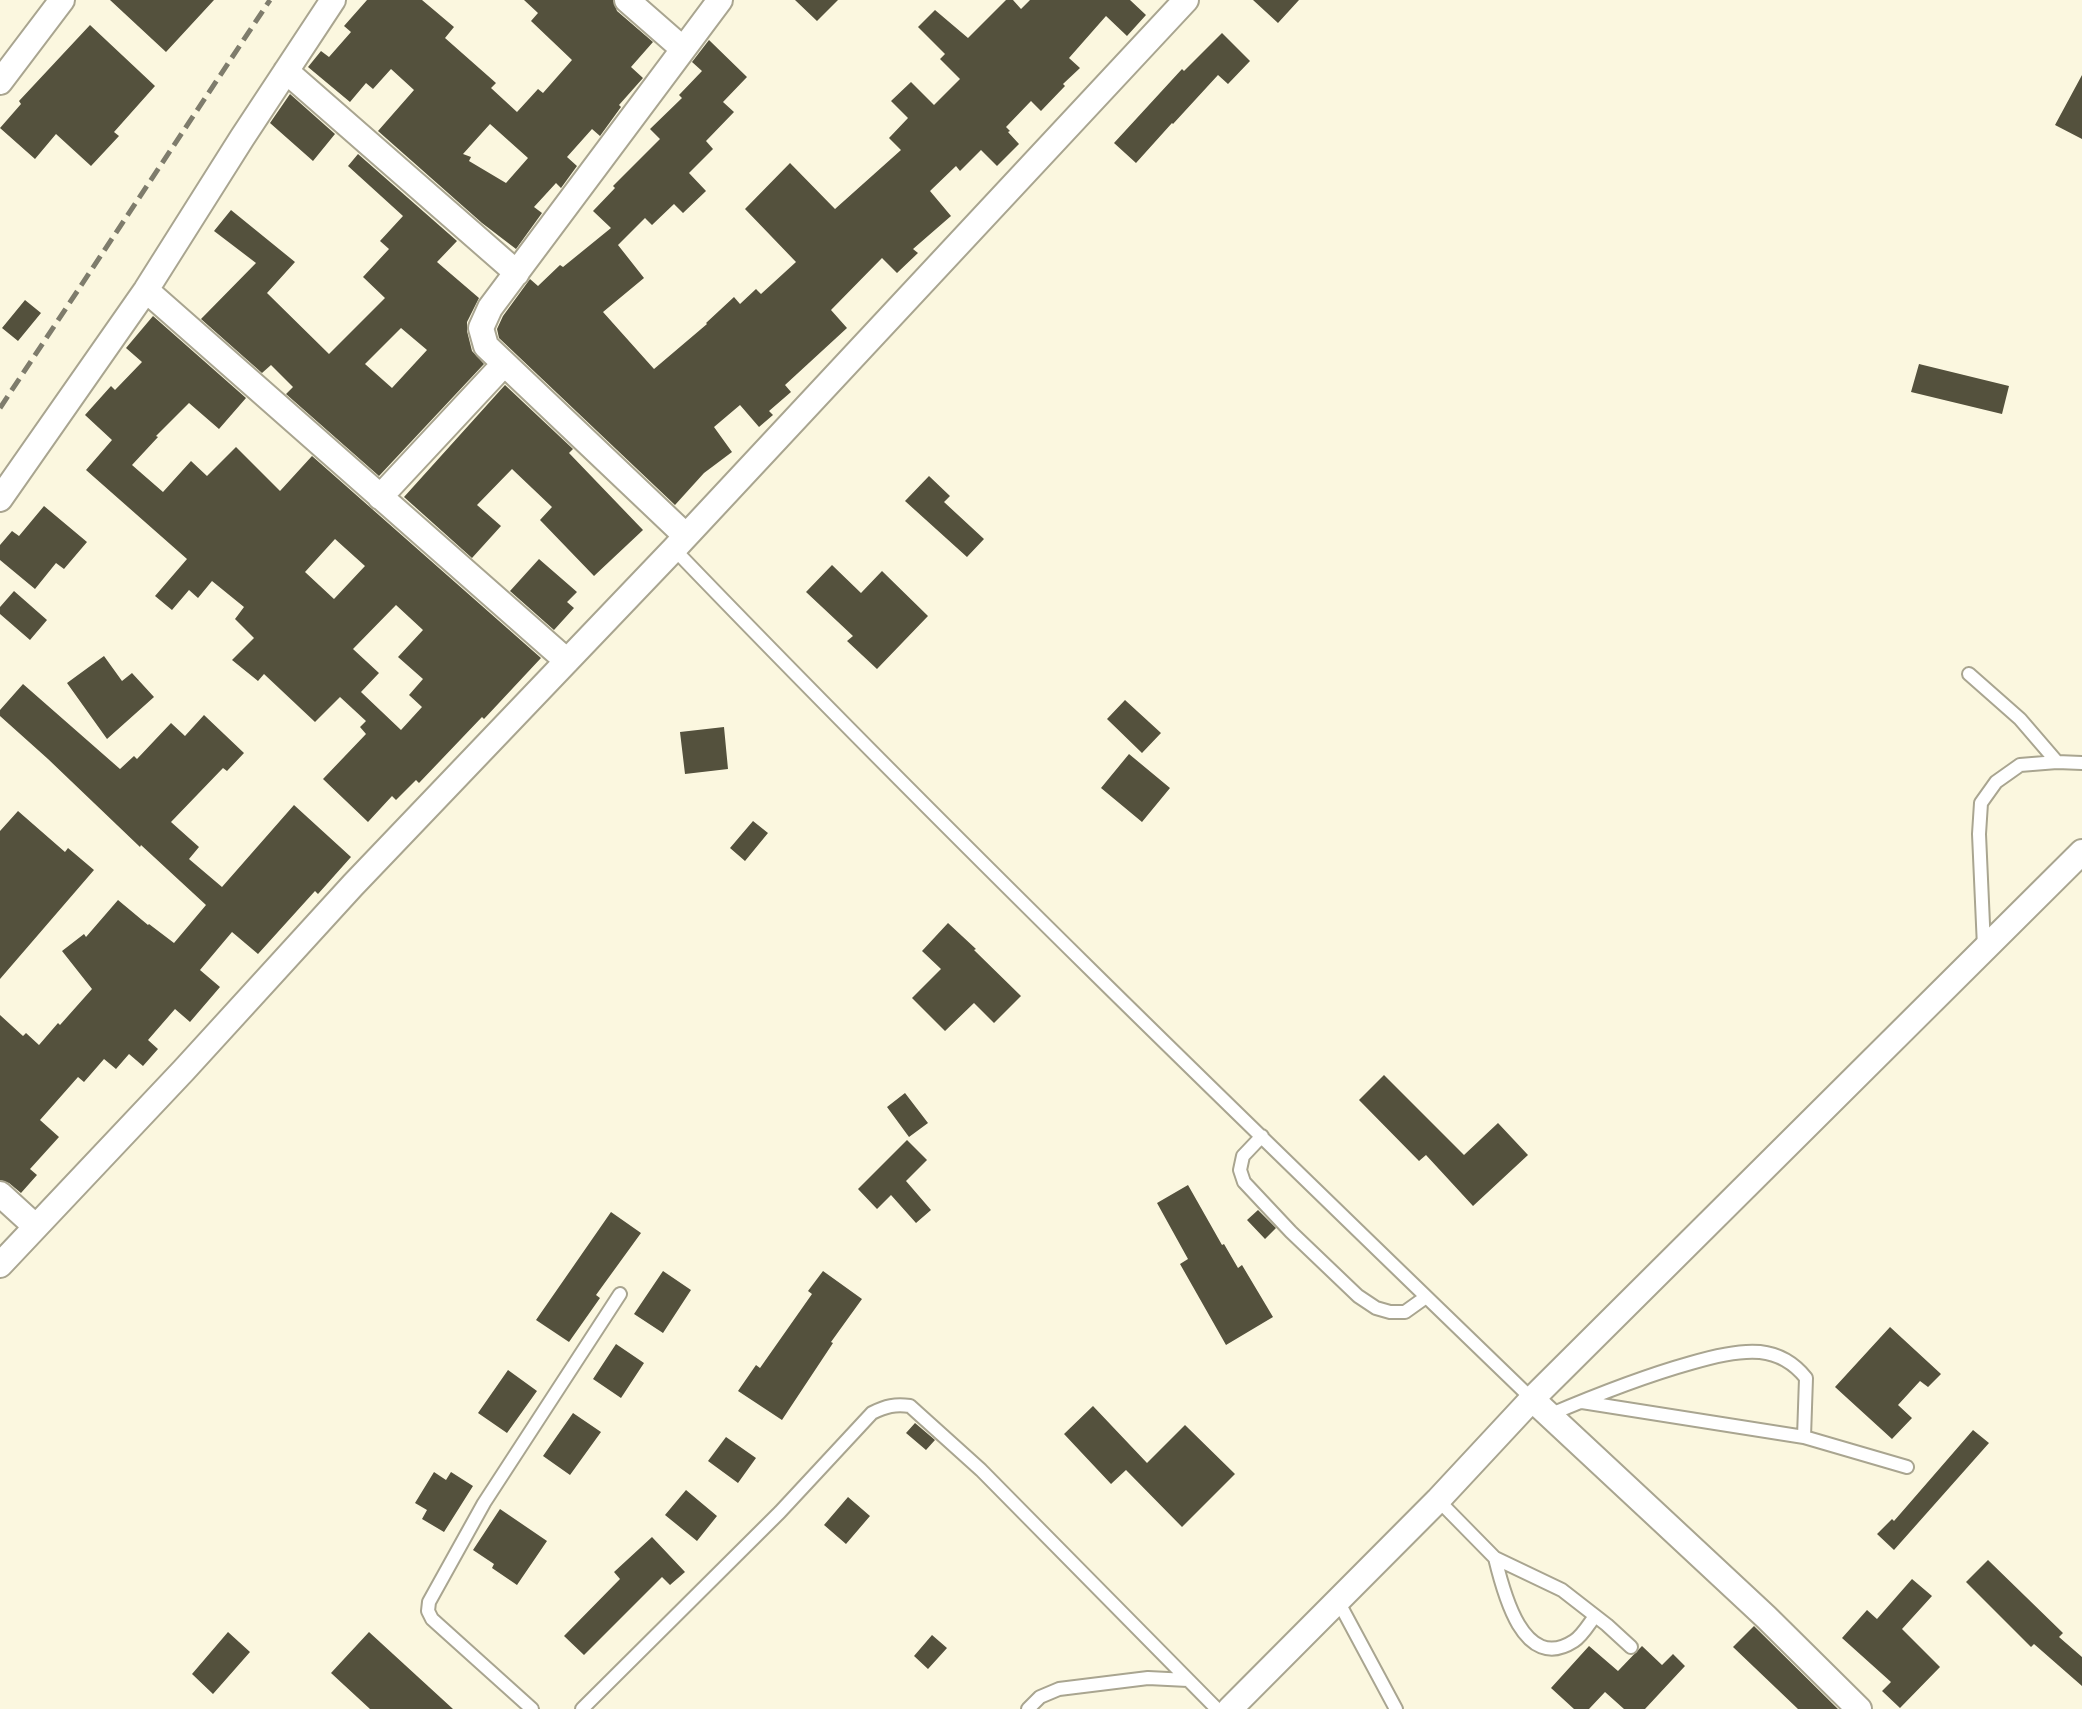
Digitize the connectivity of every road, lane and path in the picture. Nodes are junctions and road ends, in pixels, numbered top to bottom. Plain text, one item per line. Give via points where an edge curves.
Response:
1 (62, 0) edge
2 (333, 0) edge
3 (627, 0) edge
4 (720, 0) edge
5 (1186, 0) edge
6 (683, 49) junction
7 (286, 71) junction
8 (0, 82) edge
9 (517, 273) junction
10 (146, 290) junction
11 (504, 364) junction
12 (380, 497) junction
13 (0, 499) edge
14 (680, 542) junction
15 (567, 661) junction
16 (1969, 674) dead end
17 (2057, 762) junction
18 (2082, 763) edge
19 (2082, 852) edge
20 (1984, 947) junction
21 (1262, 1136) junction
22 (0, 1194) edge
23 (35, 1226) junction
24 (0, 1265) edge
25 (620, 1294) dead end
26 (1426, 1297) junction
27 (1581, 1402) junction
28 (1541, 1407) junction
29 (1804, 1437) junction
30 (1907, 1467) dead end
31 (1438, 1500) junction
32 (1495, 1558) junction
33 (1338, 1601) junction
34 (1595, 1616) junction
35 (1631, 1647) dead end
36 (1188, 1680) junction
37 (532, 1709) edge
38 (582, 1709) edge
39 (1028, 1709) edge
40 (1217, 1709) edge
41 (1230, 1709) edge
42 (1396, 1709) edge
43 (1859, 1709) edge

1 - 8 street
2 - 7 street
3 - 6 street
4 - 6 street
5 - 14 street
6 - 9 street
7 - 9 street
7 - 10 street
9 - 11 street via 481,328 486,346
10 - 12 street
10 - 13 street
11 - 12 street
11 - 14 street
12 - 15 street
14 - 15 street
14 - 21 lane via 855,735
15 - 23 street
16 - 17 lane via 2020,719
17 - 18 lane
17 - 20 lane via 2020,765 1996,782 1981,803
19 - 20 street
20 - 28 street
21 - 26 lane
21 - 26 lane via 1243,1156 1240,1170 1244,1182 1291,1232 1376,1308 1405,1312
22 - 23 street
23 - 24 street
25 - 37 lane via 484,1503 429,1602 432,1619
26 - 28 lane
27 - 28 lane
27 - 29 lane
27 - 29 lane via 1646,1376 1717,1356 1759,1352 1782,1358 1806,1378
28 - 31 street
28 - 43 street
29 - 30 lane
31 - 32 lane
31 - 33 street
32 - 34 lane via 1562,1590
32 - 34 lane via 1503,1594 1518,1626 1532,1641 1557,1650 1576,1640
33 - 41 street
33 - 42 lane
34 - 35 lane
36 - 38 lane via 981,1470 910,1406 896,1404 872,1413
36 - 39 lane via 1149,1678 1059,1689 1040,1697
36 - 40 lane

